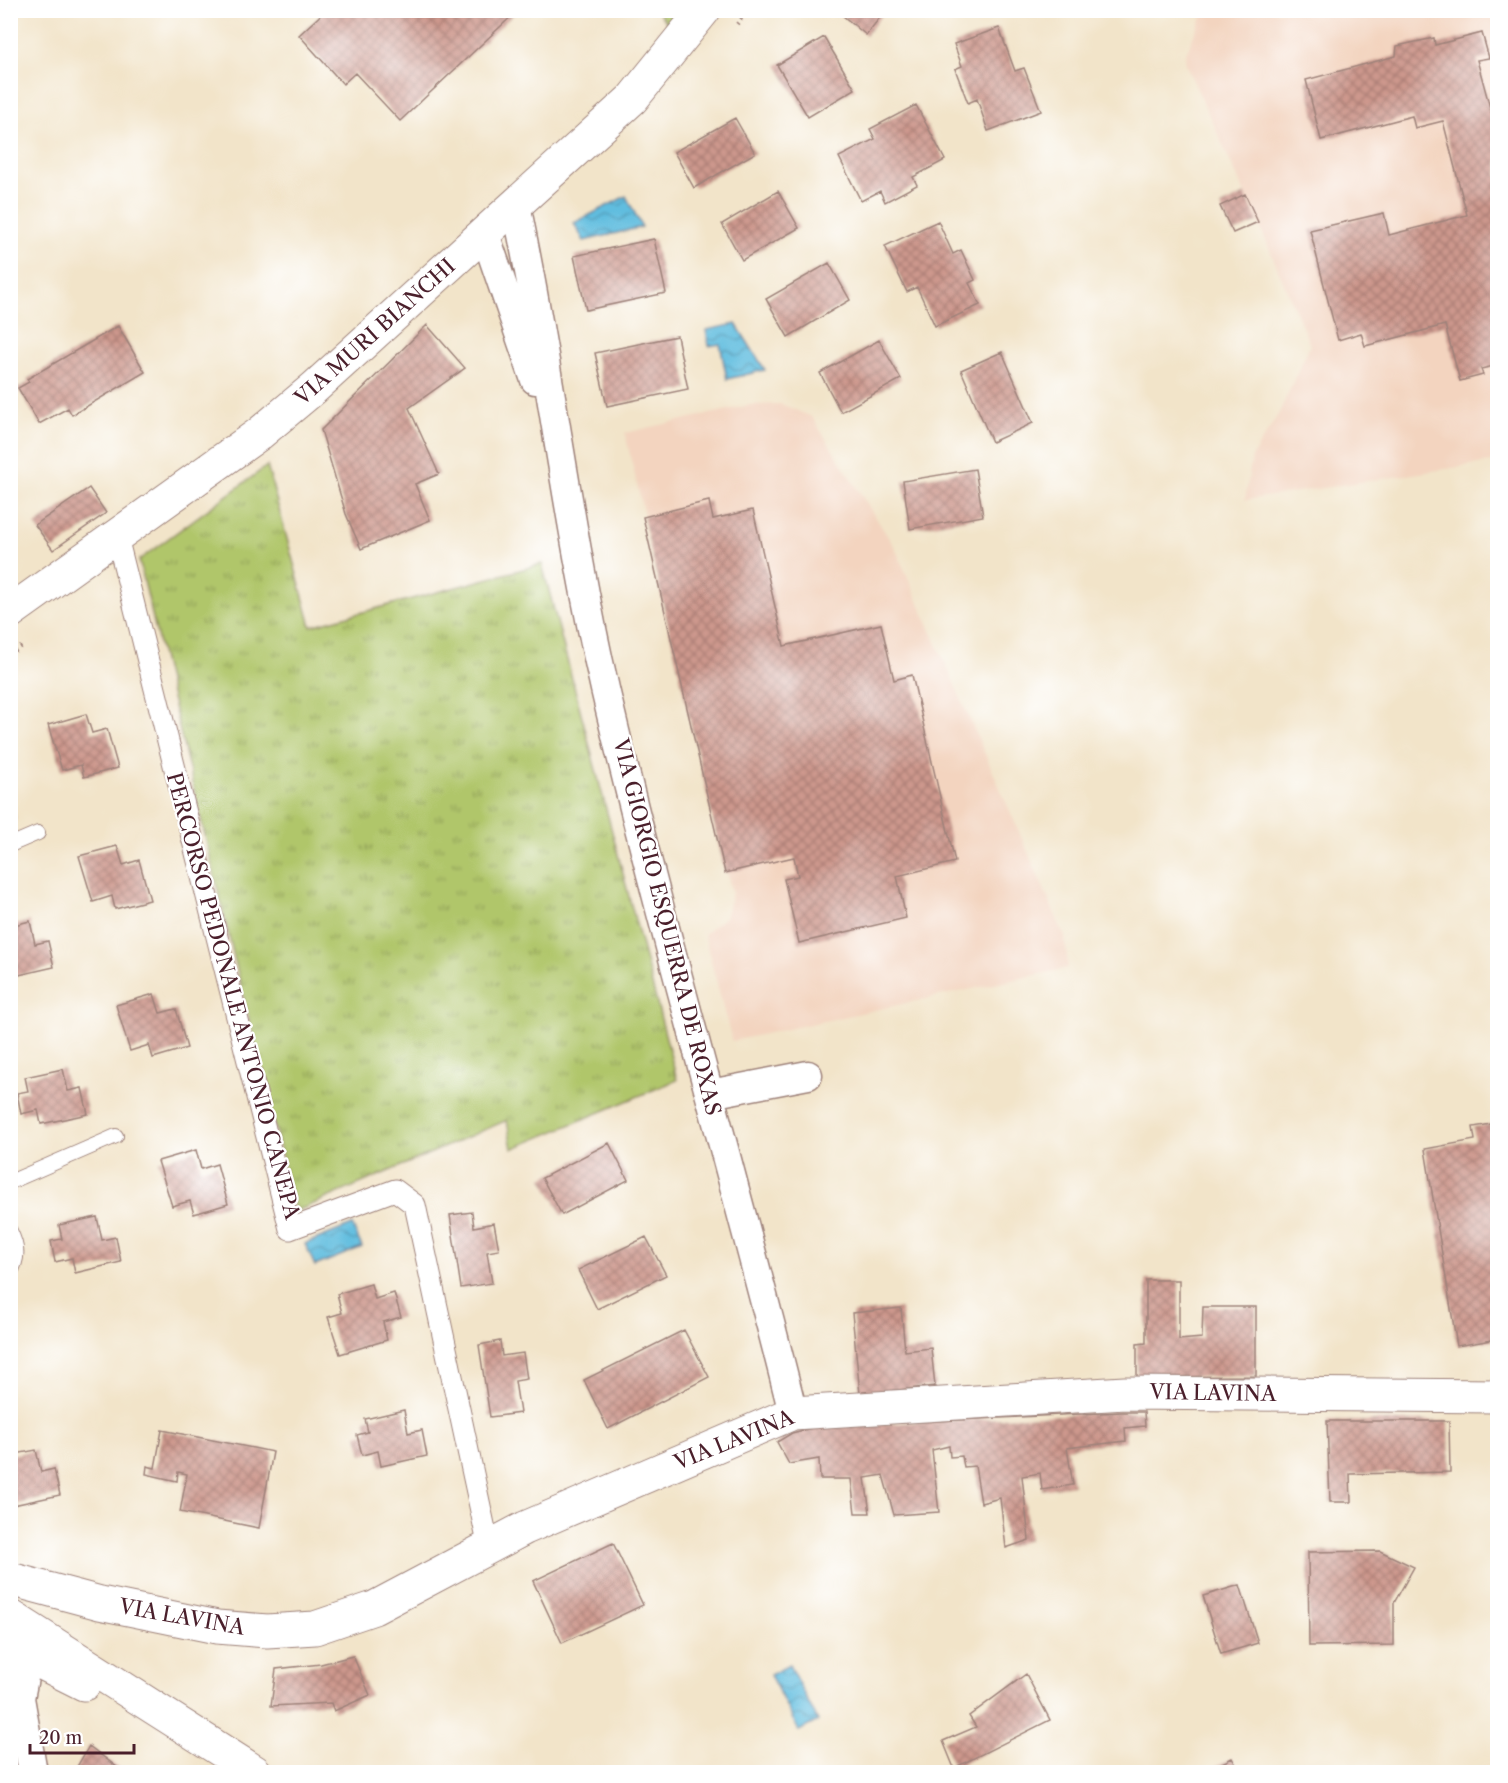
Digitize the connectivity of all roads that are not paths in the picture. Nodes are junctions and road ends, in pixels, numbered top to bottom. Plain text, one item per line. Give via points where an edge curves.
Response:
1 (704, 10) edge
2 (516, 205) junction
3 (485, 234) junction
4 (556, 438) junction
5 (117, 537) junction
6 (10, 612) edge
7 (38, 833) dead end
8 (10, 845) edge
9 (808, 1075) dead end
10 (710, 1094) junction
11 (116, 1136) dead end
12 (10, 1182) edge
13 (10, 1231) edge
14 (10, 1273) edge
15 (1497, 1396) edge
16 (793, 1413) junction
17 (489, 1548) junction
18 (10, 1579) edge
19 (10, 1616) edge
20 (19, 1652) edge
21 (211, 1746) junction
22 (33, 1773) edge
23 (255, 1773) edge

1 - 2 street, VIA MURI BIANCHI via 632,99
2 - 3 street, VIA MURI BIANCHI
2 - 4 street via 542,337
3 - 4 street
3 - 5 street, VIA MURI BIANCHI via 259,434
4 - 10 street, VIA GIORGIO ESQUERRA DE ROXAS via 605,688
5 - 6 street, VIA MURI BIANCHI
5 - 17 street, PERCORSO PEDONALE ANTONIO CANEPA via 290,1229 395,1190 416,1205
7 - 8 lane
9 - 10 street
10 - 16 street, VIA GIORGIO ESQUERRA DE ROXAS
11 - 12 lane
13 - 14 lane via 17,1246 16,1262
15 - 16 street, VIA LAVINA via 1125,1393
16 - 17 street, VIA LAVINA via 525,1528
17 - 18 street, VIA LAVINA via 346,1620 315,1628 277,1631 217,1627 100,1603
19 - 21 street
20 - 21 street
20 - 22 street via 20,1698
21 - 23 street

